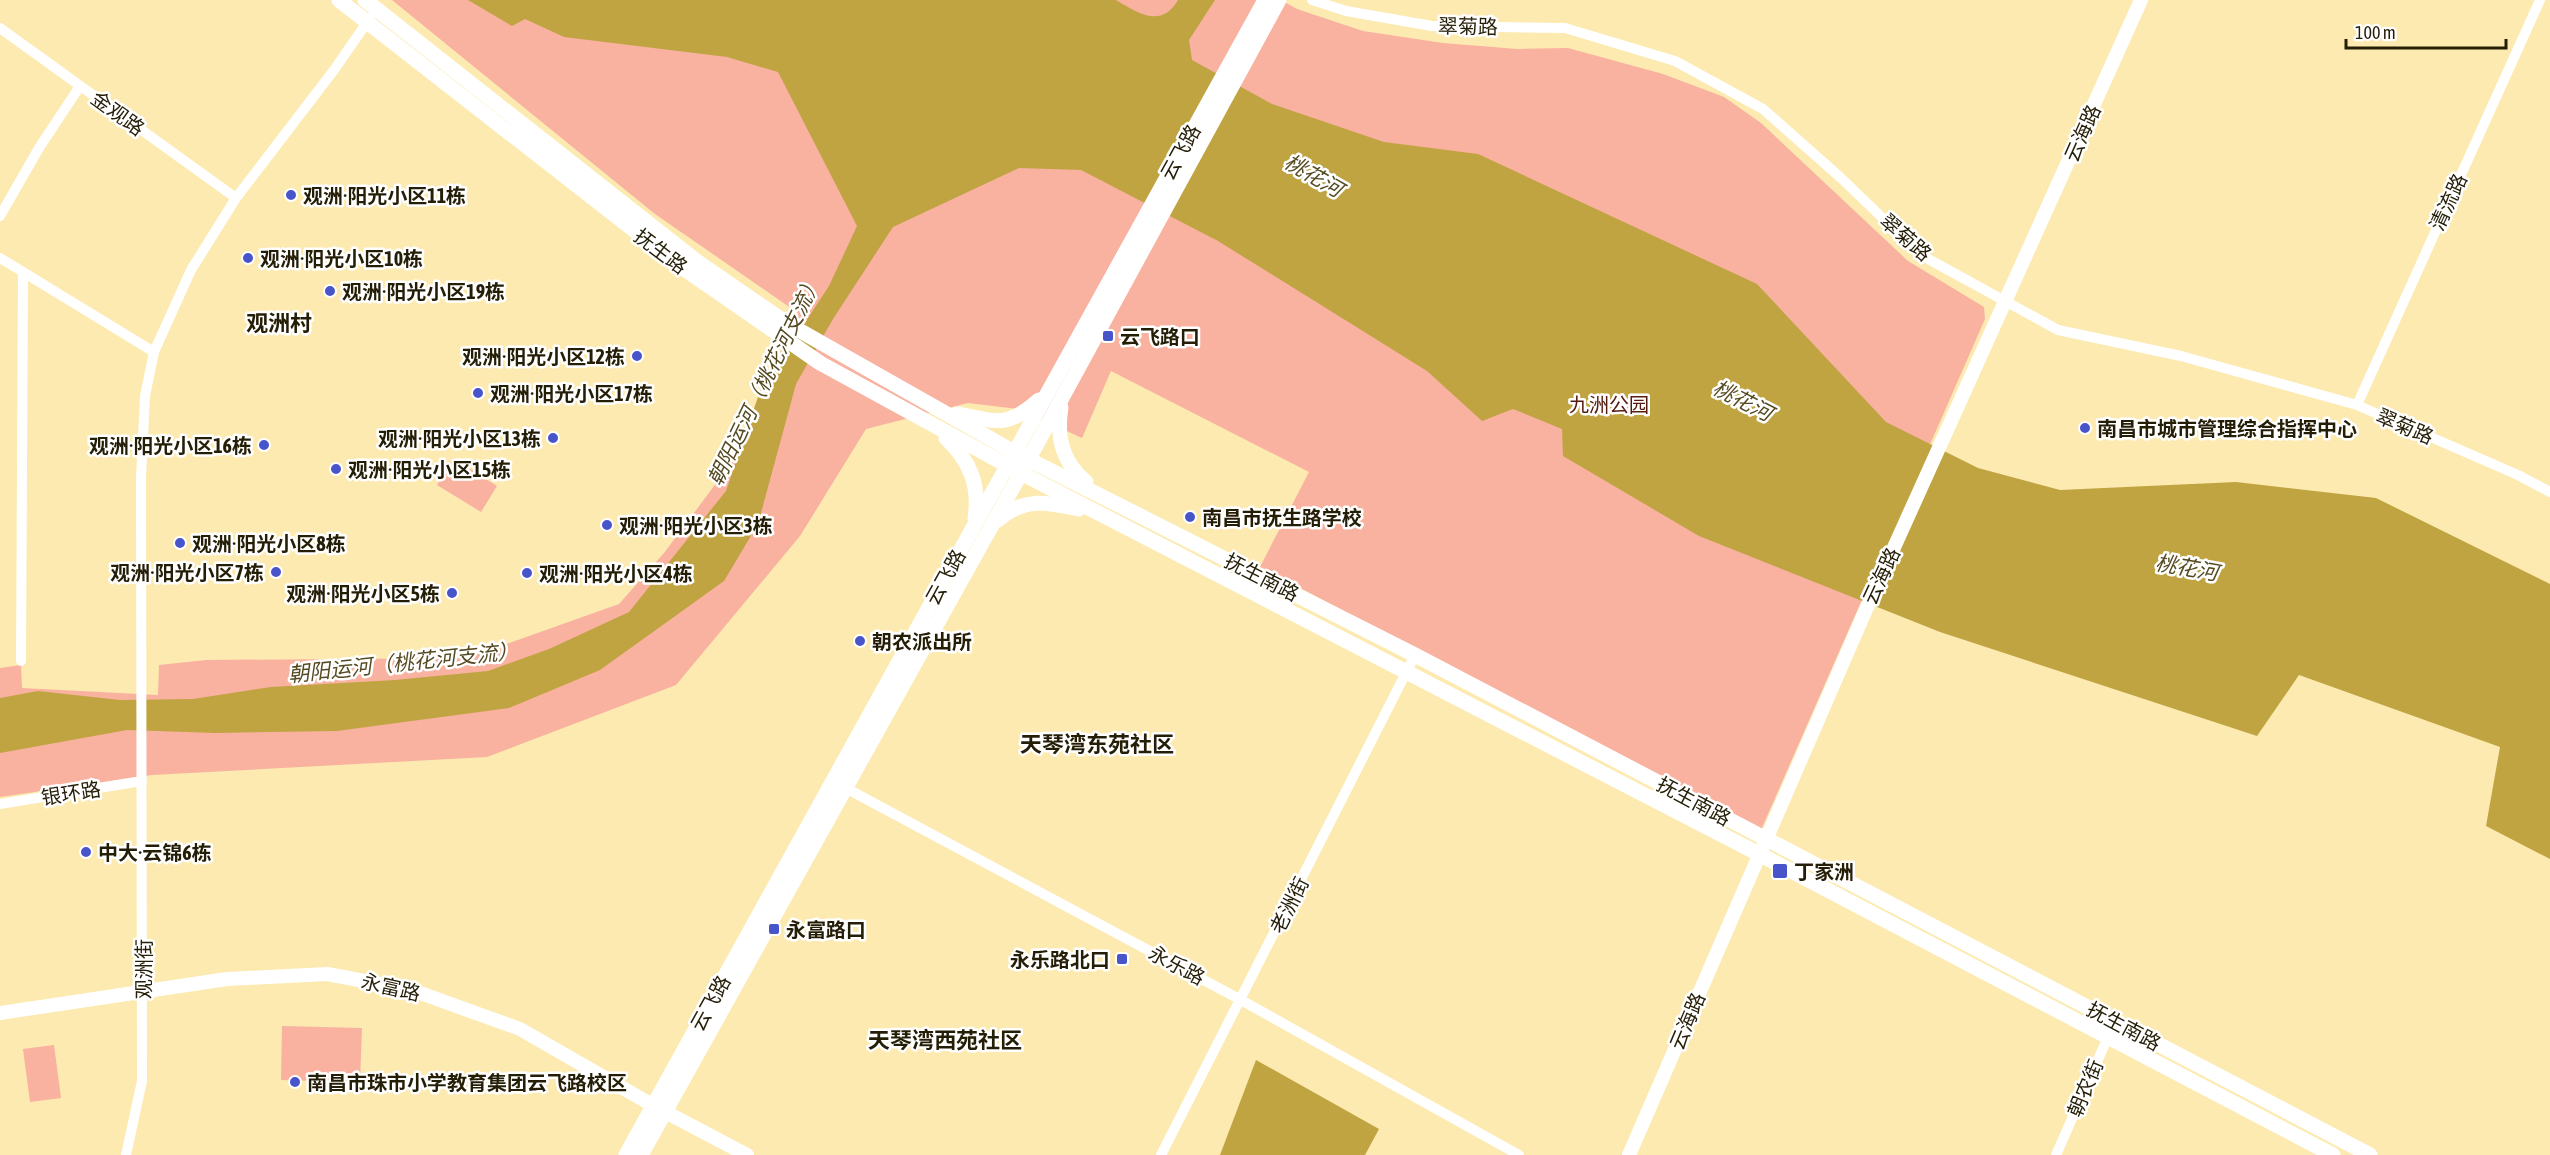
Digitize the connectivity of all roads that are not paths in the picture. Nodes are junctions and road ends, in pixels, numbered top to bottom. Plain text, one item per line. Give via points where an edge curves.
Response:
1 (339, 0) edge
2 (1265, 0) edge
3 (1279, 0) edge
4 (1312, 0) edge
5 (2141, 0) edge
6 (2540, 0) edge
7 (371, 4) edge
8 (367, 22) junction
9 (0, 28) edge
10 (1234, 68) junction
11 (80, 86) junction
12 (236, 198) junction
13 (0, 216) edge
14 (0, 258) edge
15 (23, 272) junction
16 (2006, 302) junction
17 (783, 330) junction
18 (154, 352) junction
19 (1046, 394) junction
20 (1063, 397) junction
21 (2357, 405) junction
22 (943, 411) junction
23 (936, 427) junction
24 (1014, 452) junction
25 (1029, 459) junction
26 (1014, 470) junction
27 (2550, 492) edge
28 (1107, 498) junction
29 (1097, 513) junction
30 (992, 526) junction
31 (973, 528) junction
32 (1415, 655) junction
33 (21, 661) dead end
34 (1407, 674) junction
35 (832, 780) junction
36 (142, 781) junction
37 (846, 788) junction
38 (0, 804) edge
39 (1766, 838) junction
40 (1759, 854) junction
41 (143, 991) junction
42 (1241, 1000) junction
43 (0, 1012) edge
44 (2115, 1022) junction
45 (2107, 1036) junction
46 (660, 1108) junction
47 (126, 1155) edge
48 (626, 1155) edge
49 (641, 1155) edge
50 (747, 1155) edge
51 (1161, 1155) edge
52 (1519, 1155) edge
53 (1629, 1155) edge
54 (2056, 1155) edge
55 (2333, 1155) edge
56 (2370, 1155) edge

1 - 8 main road, 抚生路
2 - 10 main road, 云飞路
3 - 10 main road, 云飞路
4 - 16 street, 翠菊路 via 1432,26 1565,28 1675,61 1764,109 1921,255
5 - 16 street, 云海路
6 - 21 street, 清流路
7 - 8 street, 观洲街
7 - 17 main road, 抚生路
8 - 12 street, 观洲街
8 - 17 main road, 抚生路 via 680,266
9 - 11 street, 金观路
10 - 19 main road, 云飞路
10 - 20 main road, 云飞路 via 1156,229
11 - 12 street, 金观路
11 - 13 street
12 - 18 street, 观洲街 via 191,270
14 - 15 street
15 - 18 street
15 - 33 street
16 - 21 street, 翠菊路 via 2058,330 2181,356
16 - 39 street, 云海路
17 - 22 main road, 抚生路 via 834,348
17 - 23 main road, 抚生路 via 820,363
18 - 36 street, 观洲街 via 145,396 141,478
19 - 22 main road via 1010,421
19 - 24 main road, 云飞路
20 - 25 main road, 云飞路
20 - 28 main road via 1059,428 1064,456 1073,471
21 - 27 street, 翠菊路
22 - 24 main road, 抚生路
23 - 26 main road, 抚生路
23 - 31 main road via 962,456 976,483
24 - 25 main road, 抚生南路
24 - 26 main road, 云飞路
25 - 26 main road, 云飞路
25 - 28 main road, 抚生南路
26 - 29 main road, 抚生南路
26 - 30 main road, 云飞路
26 - 31 main road, 云飞路
28 - 32 main road, 抚生南路
29 - 30 main road via 1028,503 1009,511
29 - 34 main road, 抚生南路
30 - 37 main road, 云飞路
31 - 35 main road, 云飞路
32 - 34 street, 老洲街
32 - 39 main road, 抚生南路
34 - 40 main road, 抚生南路
34 - 42 street, 老洲街
35 - 37 street, 永乐路
35 - 46 main road, 云飞路
36 - 38 street, 银环路
36 - 41 street, 观洲街
37 - 42 street, 永乐路
37 - 46 main road, 云飞路
39 - 40 street, 云海路
39 - 44 main road, 抚生南路
40 - 45 main road, 抚生南路
40 - 53 street, 云海路
41 - 43 street, 永富路
41 - 46 street, 永富路 via 227,979 327,974 412,990 520,1029
41 - 47 street, 观洲街 via 142,1081
42 - 51 street, 老洲街
42 - 52 street, 永乐路
44 - 45 street, 朝农街
44 - 56 main road, 抚生南路
45 - 54 street, 朝农街
45 - 55 main road, 抚生南路
46 - 48 main road, 云飞路
46 - 49 main road, 云飞路
46 - 50 street, 永富路

